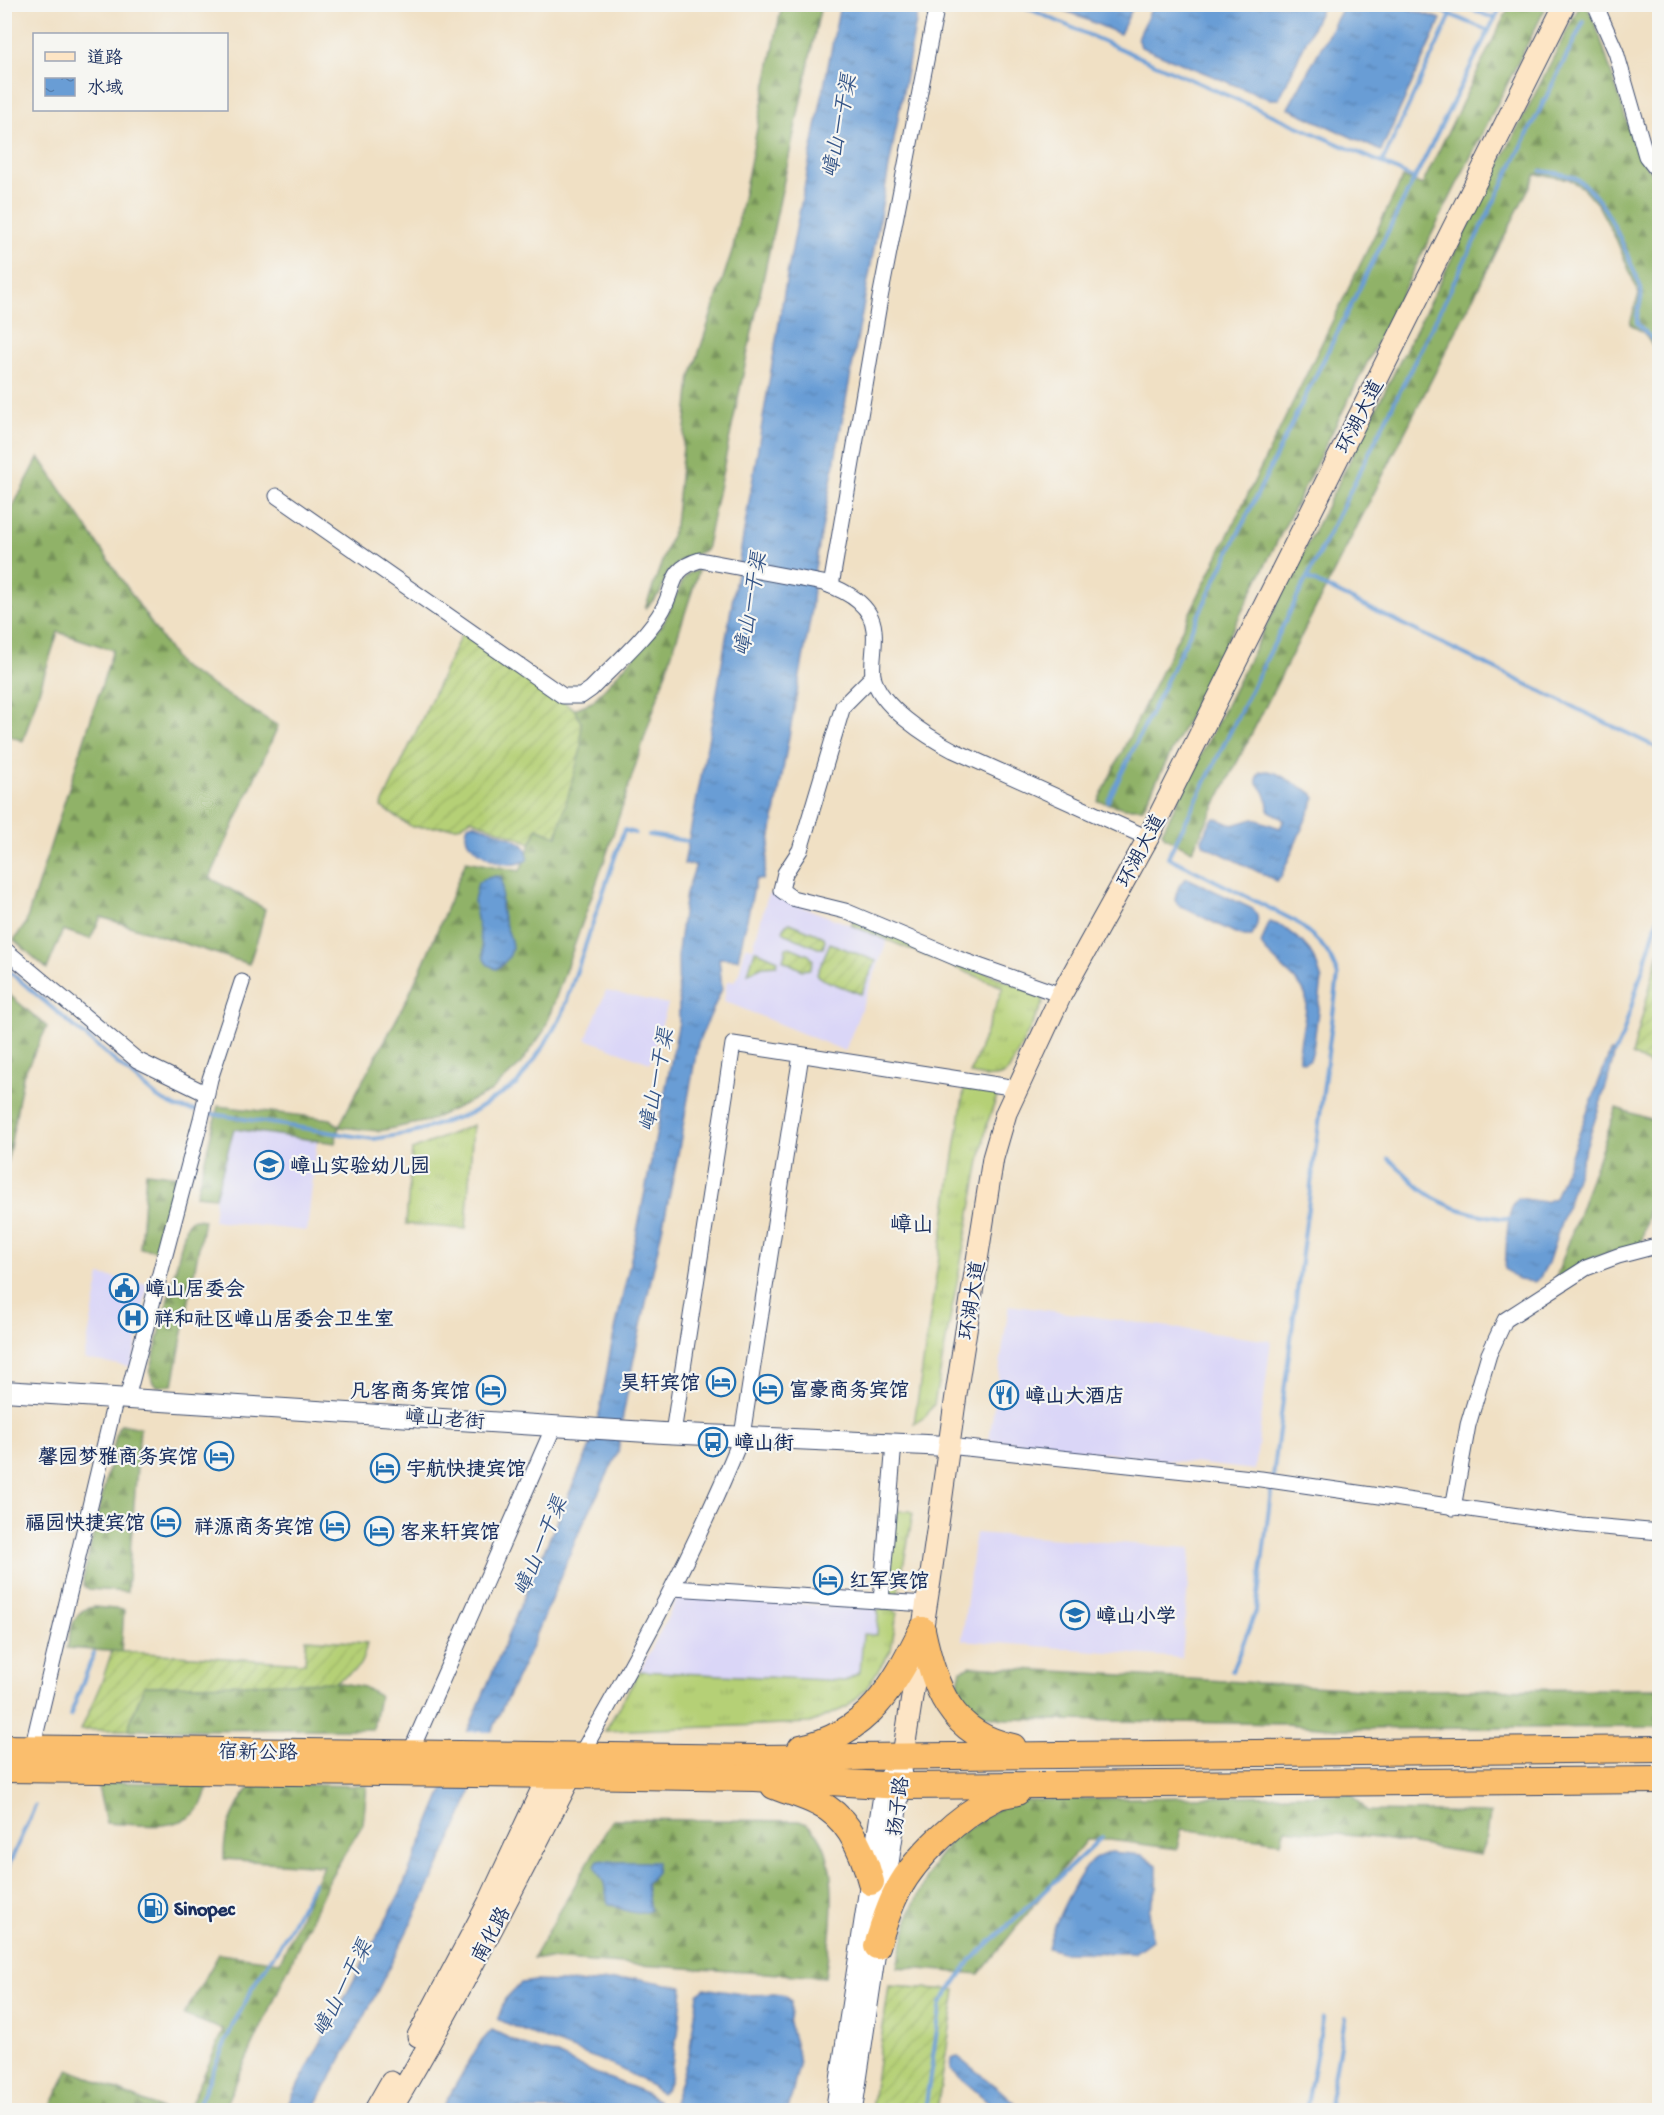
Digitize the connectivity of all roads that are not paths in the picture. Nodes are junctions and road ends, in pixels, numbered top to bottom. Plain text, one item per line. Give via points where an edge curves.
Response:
1 (937, 4) edge
2 (1565, 4) edge
3 (1595, 4) edge
4 (1659, 174) edge
5 (277, 496) dead end
6 (827, 584) junction
7 (873, 676) junction
8 (1148, 838) junction
9 (4, 949) edge
10 (242, 981) dead end
11 (1061, 995) junction
12 (801, 1055) junction
13 (1017, 1088) junction
14 (204, 1107) junction
15 (1659, 1245) edge
16 (4, 1391) edge
17 (121, 1397) junction
18 (561, 1426) junction
19 (668, 1433) junction
20 (742, 1436) junction
21 (894, 1443) junction
22 (948, 1446) junction
23 (1453, 1508) junction
24 (1659, 1532) edge
25 (673, 1588) junction
26 (881, 1601) junction
27 (926, 1604) junction
28 (922, 1630) junction
29 (4, 1748) edge
30 (32, 1749) junction
31 (1659, 1749) edge
32 (1545, 1750) junction
33 (903, 1755) junction
34 (1052, 1755) junction
35 (410, 1763) junction
36 (565, 1765) junction
37 (756, 1768) junction
38 (4, 1769) edge
39 (1659, 1780) edge
40 (1544, 1781) junction
41 (1049, 1784) junction
42 (893, 1786) junction
43 (871, 1882) junction
44 (877, 1946) junction
45 (375, 2110) edge
46 (391, 2110) edge
47 (836, 2110) edge
48 (852, 2110) edge

1 - 6 street
2 - 8 main road, 环湖大道
3 - 4 street via 1616,52 1646,156
5 - 6 street via 564,696 581,696 591,689 652,626 685,564 700,560
6 - 7 street via 858,601 870,613 874,628
7 - 8 street via 909,723 930,737
7 - 11 street via 843,706 800,850 785,873 781,890 792,898 845,910 959,959
8 - 11 main road, 环湖大道
9 - 14 street via 137,1060
10 - 14 street
11 - 13 main road, 环湖大道
12 - 13 street
12 - 19 street via 733,1044
12 - 20 street
13 - 22 main road, 环湖大道 via 993,1158
14 - 17 street
15 - 23 street via 1586,1268 1505,1320 1467,1425
16 - 17 street, 嶂山老街
17 - 18 street, 嶂山老街
17 - 30 street
18 - 19 street, 嶂山老街
18 - 35 street
19 - 20 street, 嶂山老街
20 - 21 street, 嶂山老街
20 - 25 street
21 - 22 street, 嶂山老街
21 - 26 street
22 - 23 street via 1261,1479
22 - 27 main road, 环湖大道
23 - 24 street
25 - 26 street
25 - 36 street via 645,1643
26 - 27 street
27 - 28 main road, 环湖大道
28 - 33 main road, 环湖大道
28 - 34 highway via 937,1685 960,1721 998,1744
28 - 37 highway via 897,1678 860,1720 837,1737
29 - 30 highway, 宿新公路
30 - 35 highway, 宿新公路
31 - 32 highway
32 - 34 highway
32 - 40 highway
33 - 34 highway
33 - 37 highway
33 - 42 street, 扬子路
35 - 36 highway, 宿新公路
35 - 38 highway, 宿新公路
36 - 37 highway, 宿新公路
36 - 45 main road, 南化路
36 - 46 main road, 南化路 via 490,1934
37 - 42 highway
37 - 43 highway via 834,1812 858,1844
39 - 40 highway
40 - 41 highway
41 - 42 highway
41 - 44 highway via 996,1797 931,1846 899,1887
42 - 43 street, 扬子路
42 - 44 street, 扬子路
43 - 47 street, 扬子路
44 - 48 street, 扬子路

